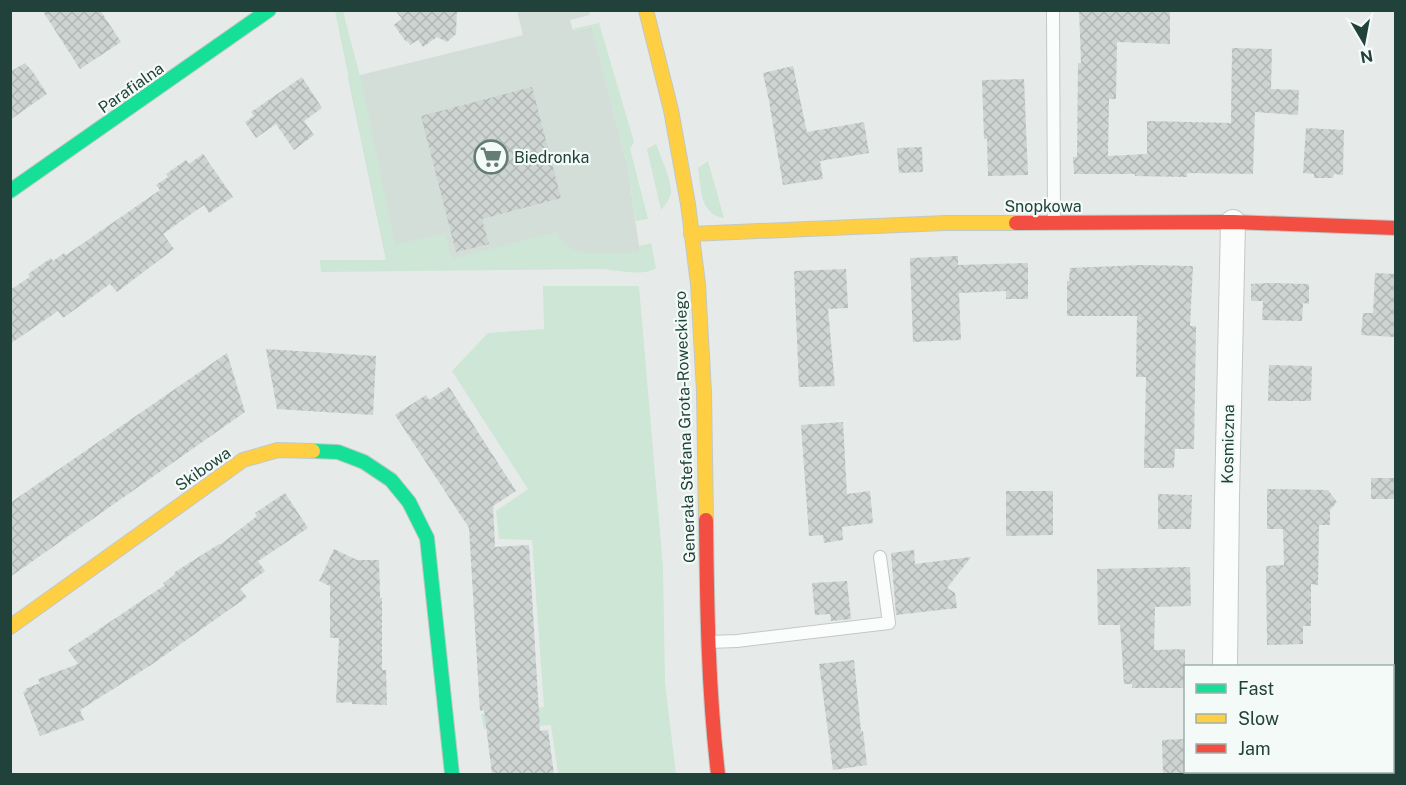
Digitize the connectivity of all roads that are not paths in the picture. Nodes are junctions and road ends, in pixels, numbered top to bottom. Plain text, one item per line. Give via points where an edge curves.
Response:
1 (269, 10) edge
2 (646, 10) edge
3 (1053, 12) edge
4 (10, 191) edge
5 (1054, 222) junction
6 (1233, 222) junction
7 (1395, 228) edge
8 (691, 234) junction
9 (880, 557) dead end
10 (10, 627) edge
11 (707, 642) junction
12 (1225, 665) edge
13 (452, 774) edge
14 (718, 774) edge

1 - 4 street, Parafialna
2 - 8 street, Generała Stefana Grota-Roweckiego via 670,110
3 - 5 lane
5 - 6 street, Snopkowa
5 - 8 street, Snopkowa
6 - 7 street, Snopkowa
6 - 12 street, Kosmiczna
8 - 11 street, Generała Stefana Grota-Roweckiego via 704,392
9 - 11 lane via 889,623
10 - 13 street, Skibowa via 243,460 278,450 338,452 364,462 391,480 409,502 427,538
11 - 14 street, Generała Stefana Grota-Roweckiego

